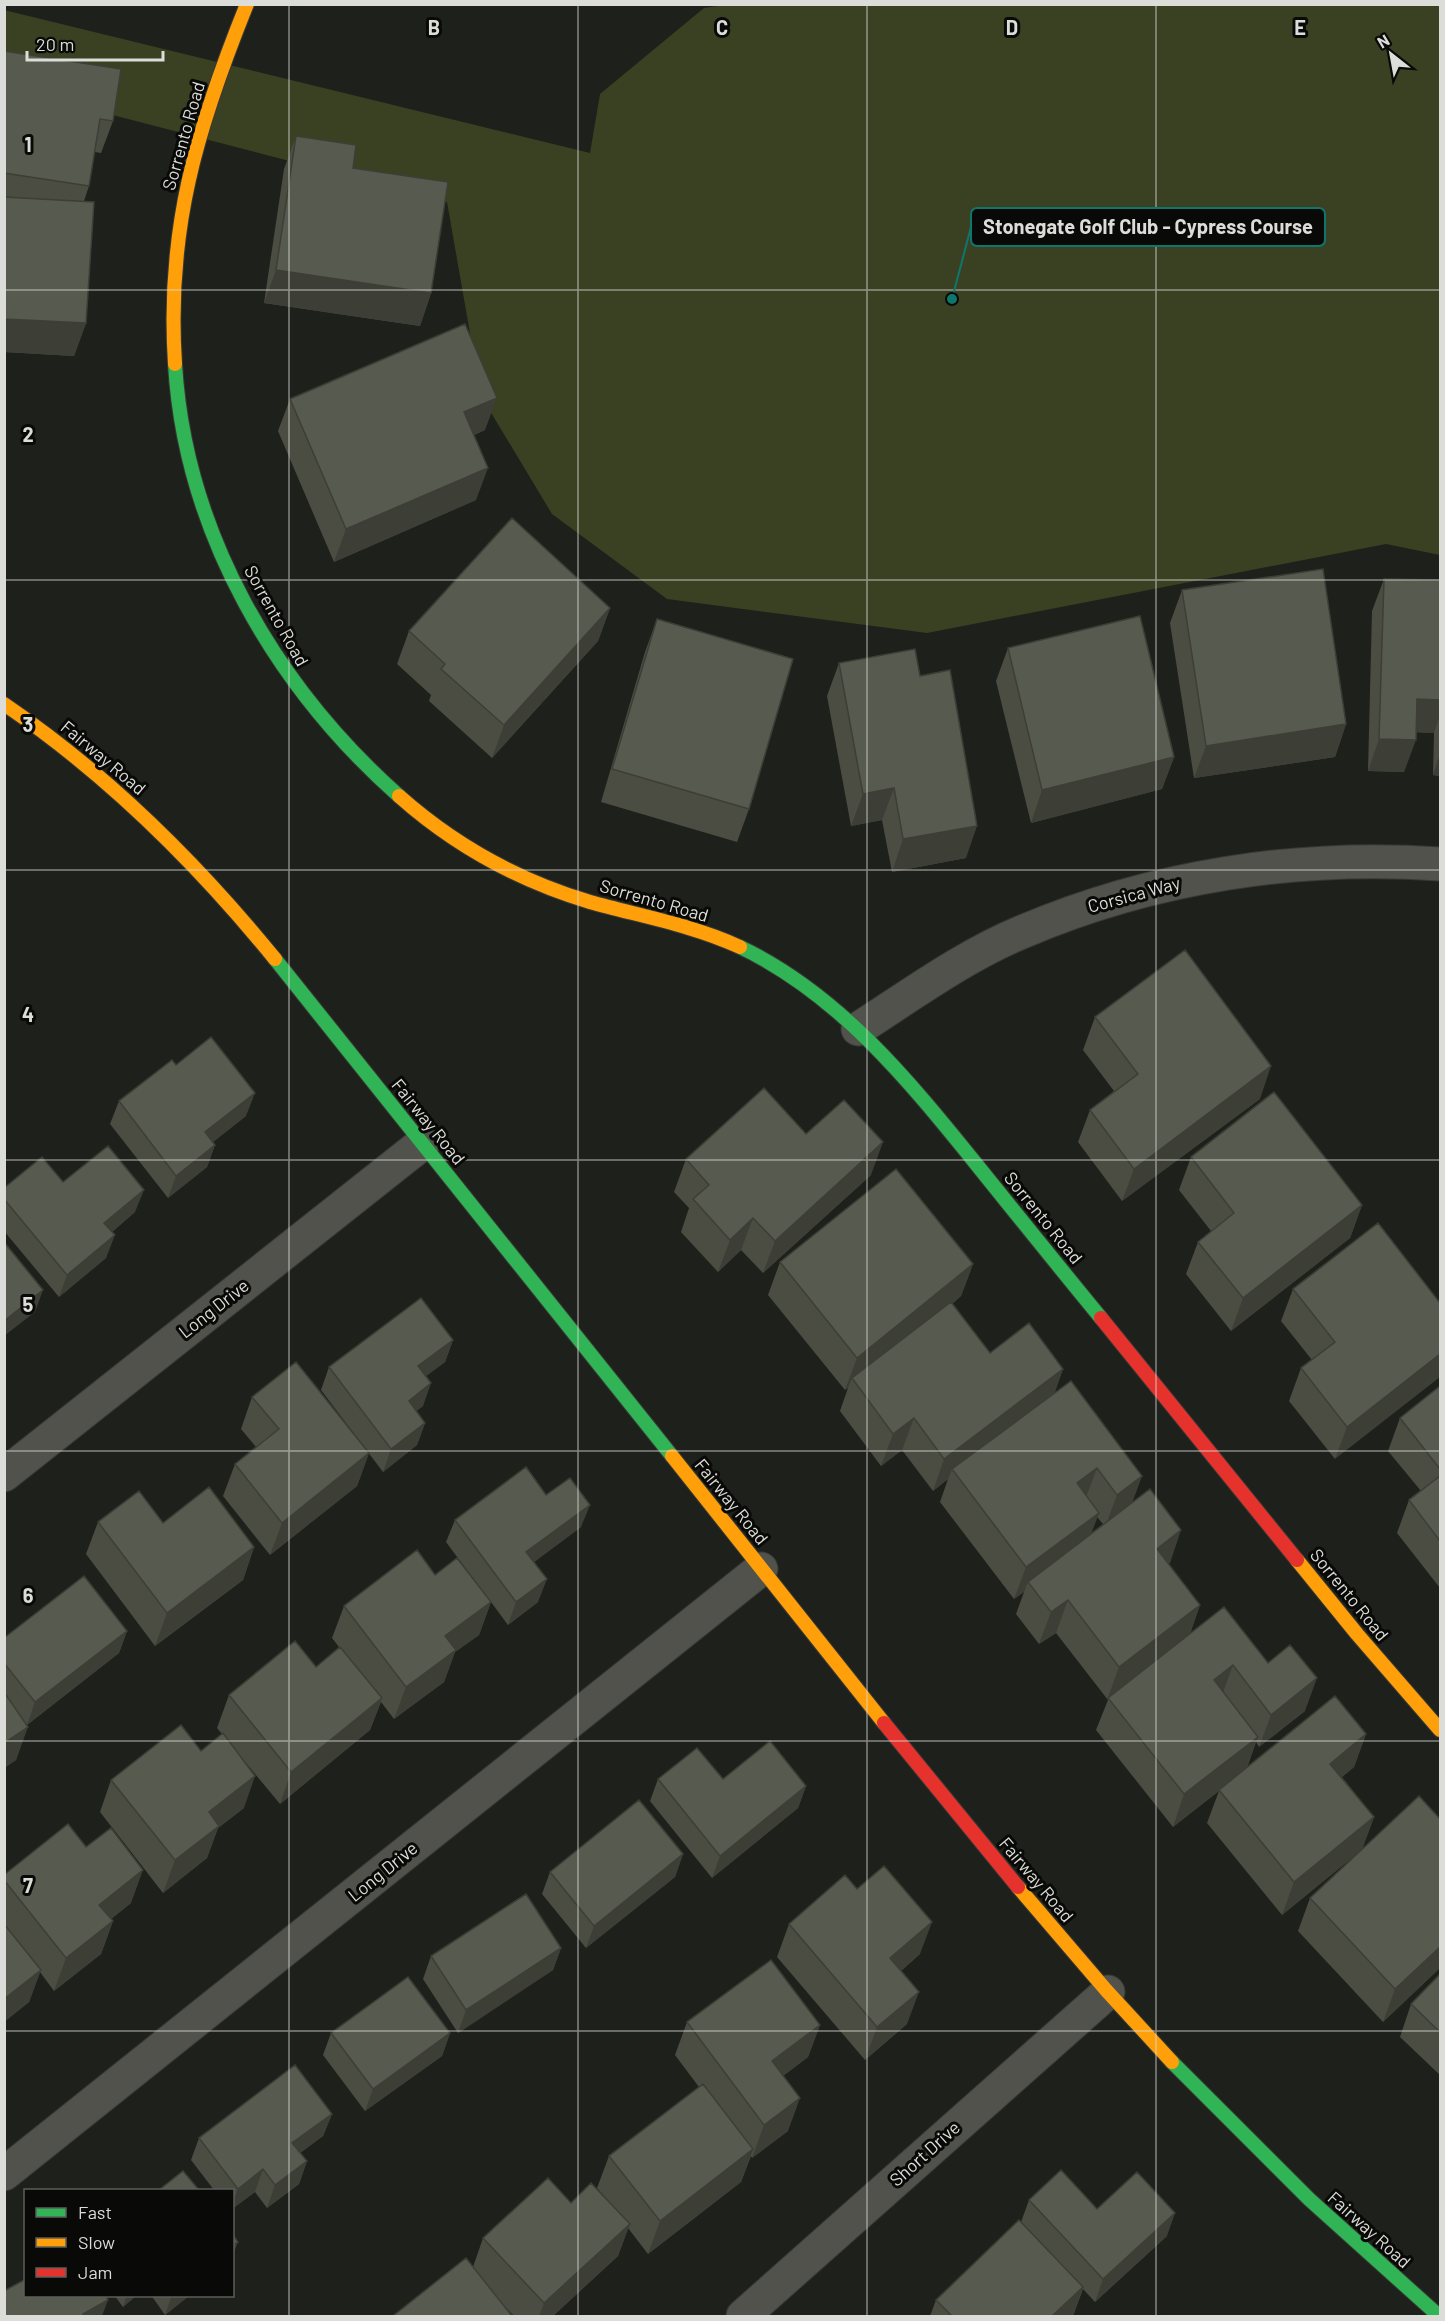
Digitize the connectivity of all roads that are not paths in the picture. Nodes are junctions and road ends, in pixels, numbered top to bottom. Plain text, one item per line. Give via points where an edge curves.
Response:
1 (248, 4) edge
2 (4, 704) edge
3 (1440, 864) edge
4 (858, 1029) junction
5 (423, 1143) junction
6 (4, 1475) edge
7 (761, 1569) junction
8 (1440, 1730) edge
9 (1108, 1992) junction
10 (4, 2174) edge
11 (743, 2316) edge
12 (1439, 2316) edge

1 - 4 street, Sorrento Road via 200,133 177,235 175,376 204,512 241,596 274,656 309,706 384,785 480,855 571,896 685,926 732,943 819,994
2 - 5 street, Fairway Road via 81,761 190,862 240,917
3 - 4 street, Corsica Way via 1390,860 1319,863 1190,880 1132,895 1021,932 975,955
4 - 8 street, Sorrento Road via 926,1102 1349,1625
5 - 6 street, Long Drive
5 - 7 street, Fairway Road
7 - 9 street, Fairway Road
7 - 10 street, Long Drive
9 - 11 street, Short Drive
9 - 12 street, Fairway Road via 1286,2178

